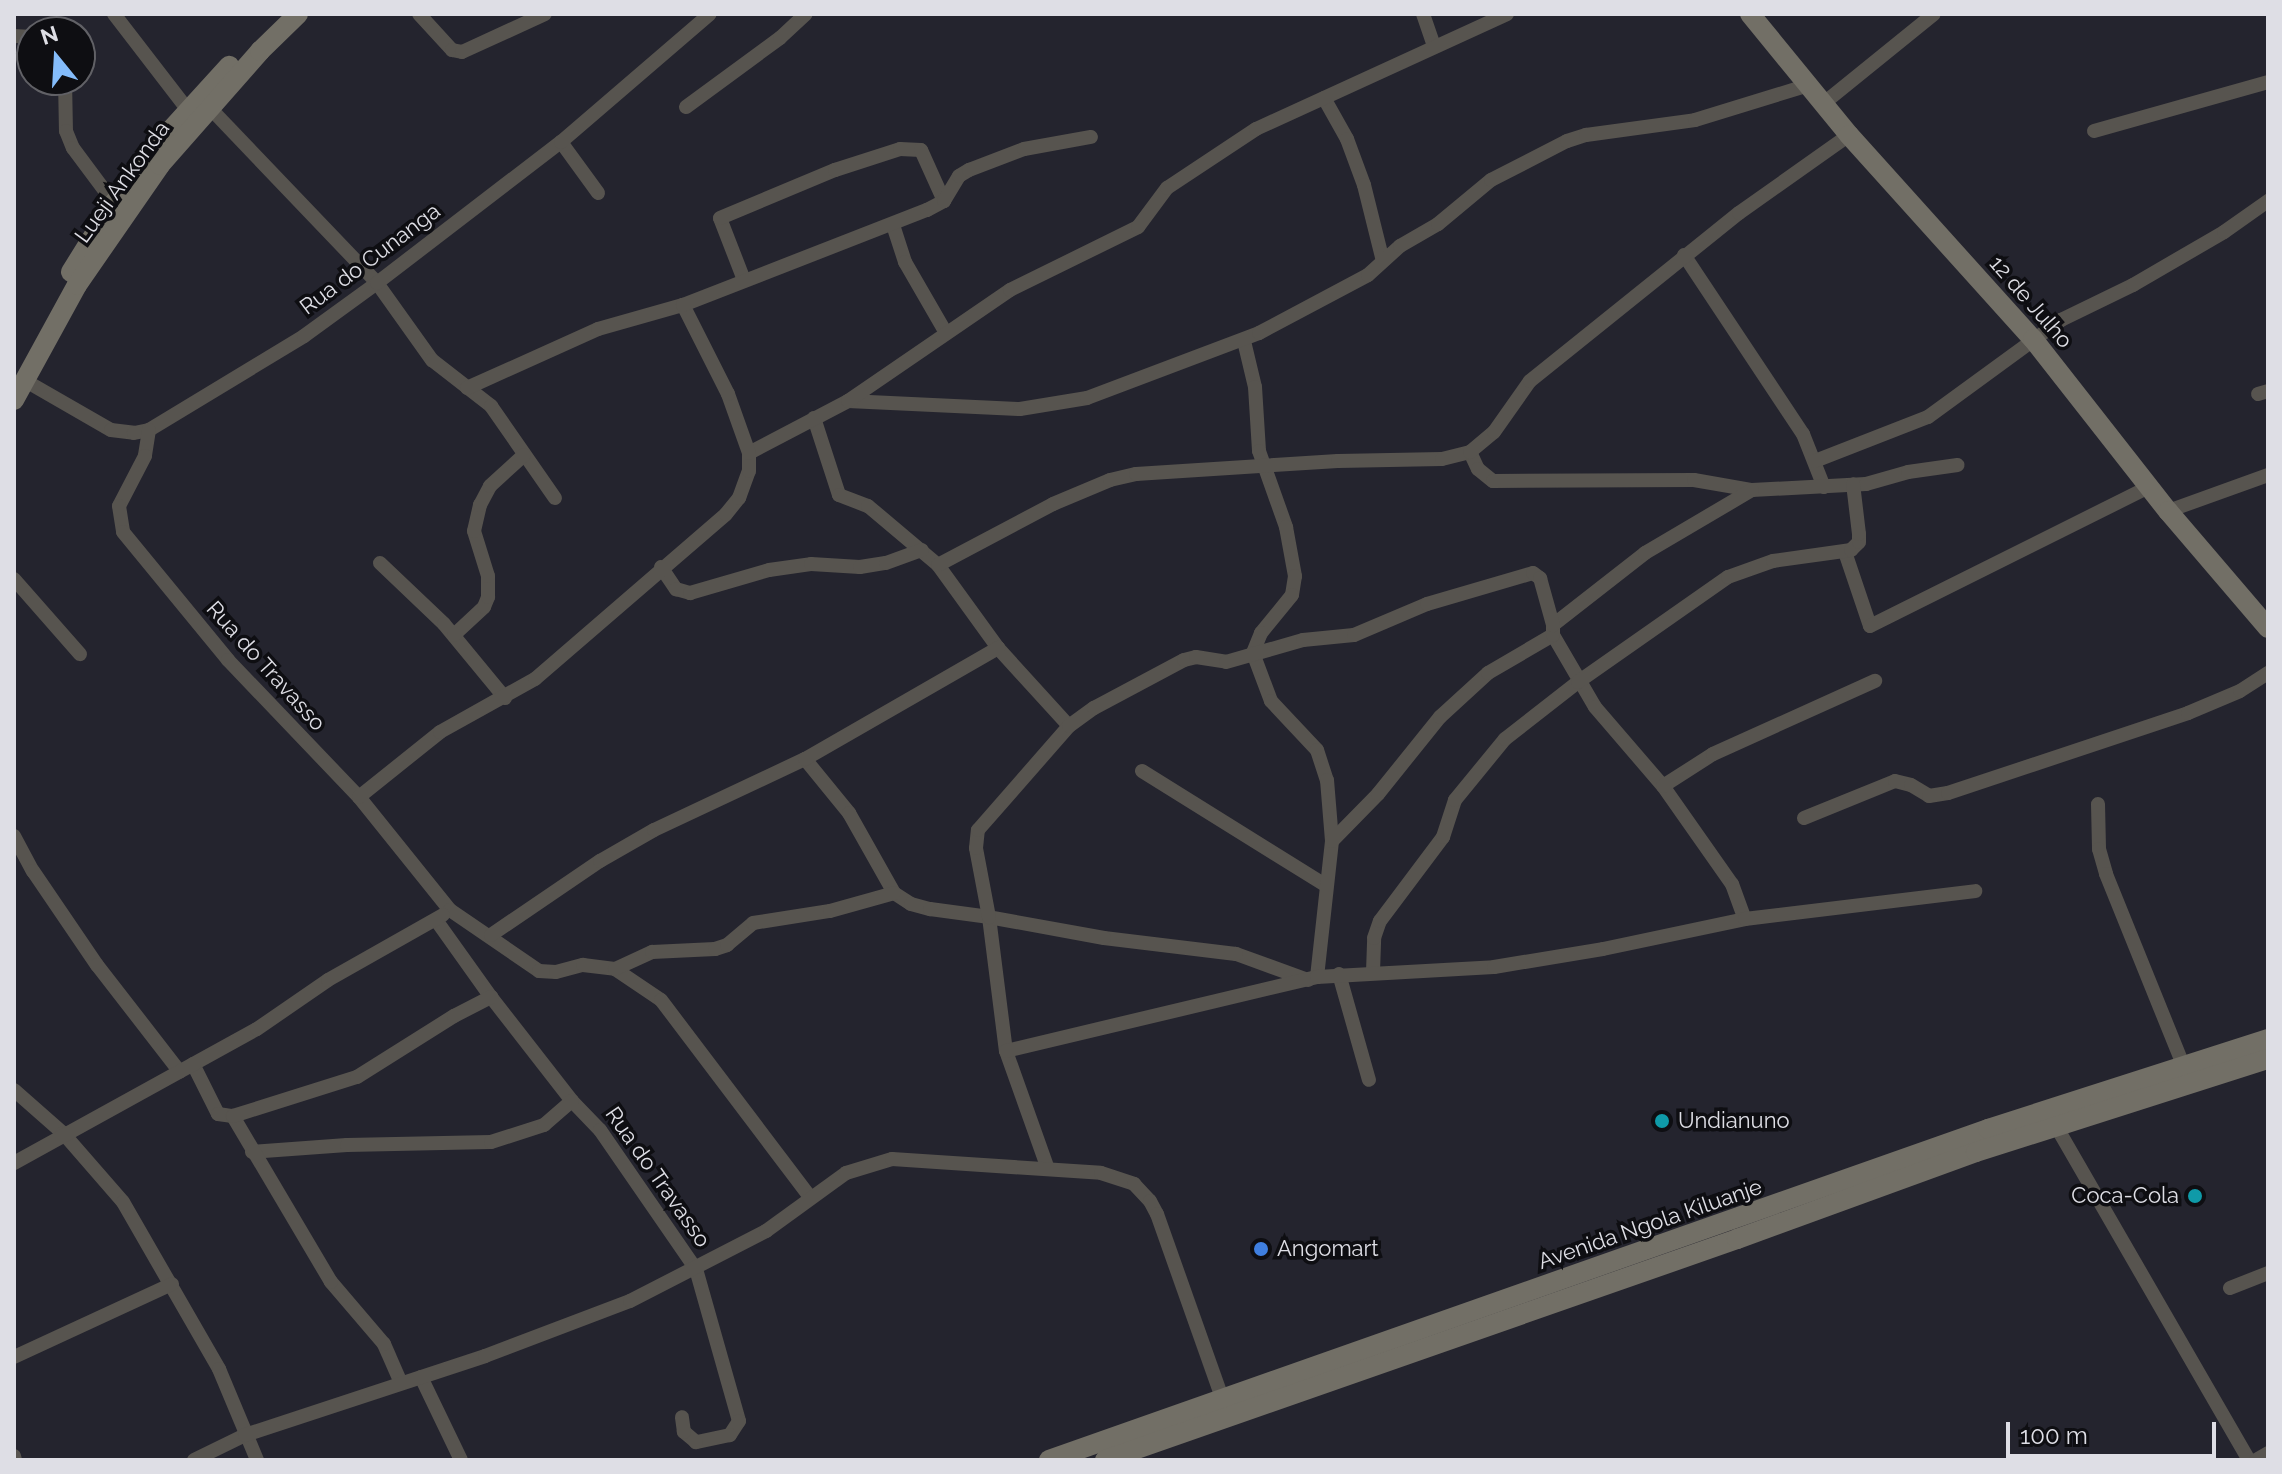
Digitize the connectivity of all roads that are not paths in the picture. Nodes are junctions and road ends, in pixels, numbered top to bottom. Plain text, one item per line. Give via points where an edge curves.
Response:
1 (114, 14) edge
2 (278, 14) edge
3 (298, 14) edge
4 (419, 14) edge
5 (545, 14) edge
6 (710, 14) edge
7 (1423, 14) edge
8 (1507, 14) edge
9 (1750, 14) edge
10 (1934, 14) edge
11 (797, 16) edge
12 (1434, 46) junction
13 (2268, 82) edge
14 (1809, 85) junction
15 (65, 96) edge
16 (1324, 98) junction
17 (1824, 103) junction
18 (686, 107) dead end
19 (210, 108) junction
20 (188, 110) junction
21 (2094, 131) dead end
22 (1849, 135) junction
23 (1091, 137) dead end
24 (561, 142) junction
25 (598, 193) dead end
26 (944, 201) junction
27 (2268, 201) edge
28 (114, 203) junction
29 (893, 225) junction
30 (1684, 255) junction
31 (1383, 261) junction
32 (744, 280) junction
33 (377, 283) junction
34 (683, 305) junction
35 (946, 333) junction
36 (2033, 339) junction
37 (1244, 341) junction
38 (19, 375) edge
39 (467, 388) junction
40 (14, 400) edge
41 (848, 401) junction
42 (814, 418) junction
43 (149, 430) junction
44 (1470, 452) junction
45 (749, 453) junction
46 (524, 455) junction
47 (1815, 461) junction
48 (1958, 465) dead end
49 (1265, 468) junction
50 (2268, 475) edge
51 (1853, 484) junction
52 (1824, 487) junction
53 (2149, 487) junction
54 (1752, 490) junction
55 (555, 498) dead end
56 (2168, 511) junction
57 (922, 550) junction
58 (1845, 552) junction
59 (380, 563) dead end
60 (938, 565) junction
61 (661, 567) junction
62 (14, 579) edge
63 (2268, 628) edge
64 (1553, 630) junction
65 (454, 635) junction
66 (998, 648) junction
67 (1253, 653) junction
68 (80, 654) dead end
69 (2268, 673) edge
70 (1875, 681) dead end
71 (1578, 682) junction
72 (505, 698) junction
73 (1069, 726) junction
74 (805, 759) junction
75 (1142, 771) dead end
76 (1663, 786) junction
77 (359, 797) junction
78 (2098, 804) dead end
79 (1804, 818) dead end
80 (14, 836) edge
81 (1332, 841) junction
82 (1325, 885) junction
83 (1975, 891) dead end
84 (894, 893) junction
85 (450, 910) junction
86 (989, 917) junction
87 (1745, 919) junction
88 (436, 920) junction
89 (491, 935) junction
90 (615, 969) junction
91 (1373, 972) junction
92 (1339, 974) junction
93 (1313, 978) junction
94 (491, 997) junction
95 (2268, 1039) edge
96 (1006, 1051) junction
97 (2268, 1059) edge
98 (2183, 1065) junction
99 (187, 1068) junction
100 (1369, 1080) dead end
101 (14, 1090) edge
102 (572, 1101) junction
103 (233, 1116) junction
104 (2056, 1126) junction
105 (63, 1133) junction
106 (252, 1152) junction
107 (14, 1163) edge
108 (1048, 1169) junction
109 (811, 1198) junction
110 (696, 1269) junction
111 (2268, 1273) edge
112 (172, 1284) junction
113 (2230, 1288) dead end
114 (14, 1357) edge
115 (421, 1377) junction
116 (401, 1383) junction
117 (1222, 1398) junction
118 (682, 1417) dead end
119 (245, 1435) junction
120 (2268, 1453) edge
121 (194, 1460) edge
122 (257, 1460) edge
123 (461, 1460) edge
124 (1049, 1460) edge
125 (1105, 1460) edge
126 (2249, 1460) edge
127 (2256, 1460) edge

1 - 20 street
2 - 20 main road
3 - 19 main road, Lueji Ankonda
4 - 5 street via 452,50 462,52
6 - 24 street, Rua do Cunanga
7 - 12 street
8 - 12 street
9 - 14 main road, 12 de Julho
10 - 17 street
11 - 18 street via 780,38
12 - 16 street
13 - 21 street
14 - 17 main road, 12 de Julho
14 - 31 street via 1695,120 1567,141 1491,180
15 - 28 street via 66,131 73,148
16 - 31 street via 1364,185
16 - 35 street via 1256,129 1167,188 1130,232 1042,272
17 - 22 main road, 12 de Julho
19 - 33 street
19 - 38 main road, Lueji Ankonda via 160,165
20 - 28 main road
22 - 30 street
22 - 36 main road, 12 de Julho
23 - 26 street via 1024,149 964,172
24 - 25 street
24 - 33 street, Rua do Cunanga
26 - 29 street
26 - 32 street via 921,150 900,149 821,176 720,218
27 - 36 street via 2224,232
28 - 38 main road
29 - 32 street
29 - 35 street via 905,262
30 - 44 street via 1530,381 1494,432
30 - 47 street via 1803,434
31 - 37 street via 1368,275
32 - 34 street
33 - 39 street via 419,345
33 - 43 street, Rua do Cunanga via 304,336
34 - 39 street via 598,329
34 - 45 street via 728,394
35 - 41 street
36 - 47 street via 1928,417
36 - 53 main road, 12 de Julho
37 - 41 street via 1087,398 1043,408
37 - 49 street
38 - 40 main road, Lueji Ankonda
38 - 43 street via 111,430
39 - 46 street via 491,406
41 - 42 street
42 - 45 street
42 - 57 street via 839,495 868,506
43 - 77 street, Rua do Travasso via 145,456 119,506 123,532 228,660
44 - 49 street via 1442,459
44 - 54 street via 1478,469 1493,481 1694,480
45 - 61 street via 739,498
46 - 55 street
46 - 65 street via 490,486 480,505 474,531 488,576 488,597
47 - 52 street
48 - 51 street
49 - 60 street via 1110,480
49 - 67 street via 1286,527 1295,576 1292,595 1261,633
50 - 56 street
51 - 52 street
51 - 58 street via 1859,542
52 - 54 street
53 - 56 main road, 12 de Julho
53 - 58 street via 1870,626
54 - 64 street via 1645,553
56 - 63 main road, 12 de Julho
57 - 60 street
57 - 61 street via 860,567 811,564 769,570 682,593
58 - 71 street via 1784,559 1728,577
59 - 65 street
60 - 66 street
61 - 72 street via 535,679
62 - 68 street
64 - 67 street via 1540,578 1533,573 1427,604 1354,635 1303,640
64 - 71 street
64 - 81 street via 1470,688
65 - 72 street
66 - 73 street
66 - 74 street
67 - 73 street via 1226,662 1184,660
67 - 81 street via 1271,701 1317,750 1327,780
69 - 79 street via 2200,708 1948,793 1929,796 1895,781
70 - 76 street via 1713,754
71 - 76 street
71 - 91 street via 1505,739 1455,800 1443,837 1380,921
72 - 77 street via 440,732
73 - 86 street via 978,830 976,848
74 - 84 street via 849,813
74 - 89 street via 654,830
75 - 82 street
76 - 87 street via 1732,884
77 - 85 street, Rua do Travasso
78 - 98 street via 2099,849 2106,874
80 - 99 street via 97,965
81 - 82 street
82 - 93 street
83 - 87 street
84 - 86 street via 930,909
84 - 90 street via 830,911 753,923 715,949 652,952
85 - 88 street
85 - 89 street, Rua do Travasso
86 - 93 street via 1236,954
86 - 96 street
87 - 91 street via 1494,967
88 - 94 street, Rua do Travasso
88 - 99 street
89 - 90 street, Rua do Travasso via 544,972 583,965
90 - 109 street via 661,1000
91 - 92 street
92 - 93 street
92 - 100 street
93 - 96 street
94 - 102 street, Rua do Travasso
94 - 103 street via 357,1077
95 - 98 main road, Avenida Ngola Kiluanje
96 - 108 street
97 - 104 main road, Avenida Ngola Kiluanje
98 - 117 main road, Avenida Ngola Kiluanje
99 - 103 street via 218,1114
99 - 105 street
101 - 105 street
102 - 106 street via 544,1125 491,1142
102 - 110 street, Rua do Travasso via 610,1143
103 - 106 street
104 - 125 main road, Avenida Ngola Kiluanje
104 - 126 street
105 - 107 street
105 - 112 street via 123,1202
106 - 116 street via 331,1282 384,1344
108 - 109 street via 892,1159 846,1173
108 - 117 street via 1101,1173 1143,1191 1157,1214
109 - 110 street via 766,1231
110 - 115 street via 542,1336
110 - 118 street, Rua do Travasso via 739,1421 730,1435 696,1442 684,1432
111 - 113 street
112 - 114 street
112 - 119 street via 219,1369
115 - 116 street
115 - 123 street
116 - 119 street
117 - 124 main road, Avenida Ngola Kiluanje
119 - 121 street
119 - 122 street
120 - 127 street

